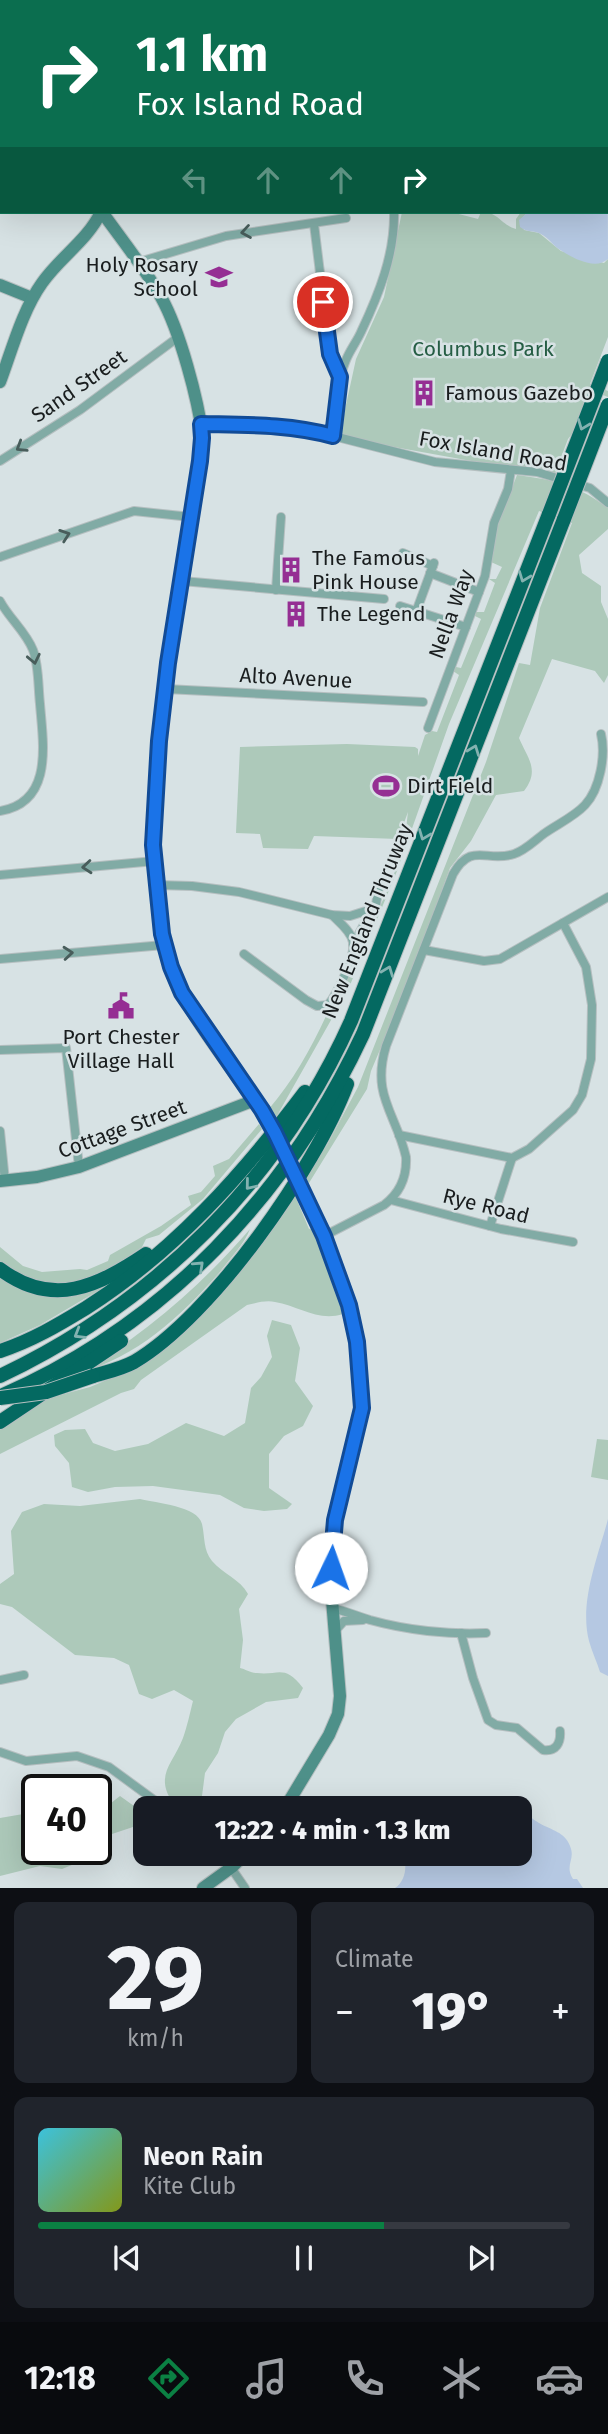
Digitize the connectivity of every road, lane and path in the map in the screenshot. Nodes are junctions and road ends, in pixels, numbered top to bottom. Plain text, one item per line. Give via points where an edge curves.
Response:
1 (100, 214) edge
2 (103, 214) edge
3 (394, 214) edge
4 (346, 218) dead end
5 (314, 224) junction
6 (139, 262) junction
7 (0, 285) edge
8 (32, 298) junction
9 (177, 338) junction
10 (608, 361) edge
11 (340, 377) junction
12 (0, 382) edge
13 (608, 405) edge
14 (201, 424) junction
15 (333, 436) junction
16 (0, 461) edge
17 (511, 470) junction
18 (608, 503) edge
19 (191, 517) junction
20 (281, 517) dead end
21 (403, 553) dead end
22 (0, 557) edge
23 (432, 567) junction
24 (182, 581) junction
25 (276, 590) junction
26 (480, 592) junction
27 (384, 599) dead end
28 (0, 601) edge
29 (400, 606) dead end
30 (416, 611) junction
31 (466, 627) junction
32 (166, 689) junction
33 (423, 702) dead end
34 (428, 728) dead end
35 (601, 734) dead end
36 (0, 811) edge
37 (155, 861) junction
38 (0, 875) edge
39 (157, 885) junction
40 (379, 887) dead end
41 (608, 897) edge
42 (372, 909) junction
43 (332, 915) junction
44 (563, 923) junction
45 (164, 945) junction
46 (353, 945) junction
47 (424, 950) junction
48 (244, 954) dead end
49 (0, 959) edge
50 (363, 1034) junction
51 (340, 1046) junction
52 (0, 1050) edge
53 (258, 1105) junction
54 (0, 1132) edge
55 (399, 1135) junction
56 (512, 1158) junction
57 (79, 1167) junction
58 (3, 1181) edge
59 (391, 1200) junction
60 (490, 1226) junction
61 (189, 1227) junction
62 (324, 1236) junction
63 (573, 1242) dead end
64 (0, 1269) edge
65 (178, 1285) junction
66 (0, 1351) edge
67 (0, 1376) edge
68 (0, 1397) edge
69 (0, 1422) edge
70 (332, 1608) junction
71 (369, 1620) junction
72 (335, 1631) junction
73 (461, 1633) junction
74 (486, 1633) dead end
75 (24, 1675) dead end
76 (0, 1680) edge
77 (560, 1731) dead end
78 (0, 1752) edge
79 (149, 1796) edge
80 (292, 1796) edge
81 (232, 1867) joint
82 (203, 1888) edge
83 (245, 1888) edge

1 - 8 street
2 - 6 street
3 - 11 street via 381,285
4 - 5 street
5 -> 6 street via 235,234
5 - 11 street via 330,354
6 - 9 street via 163,300
7 - 8 street
8 - 12 street
9 - 14 street
9 -> 16 street, Sand Street via 80,410
10 -> 51 highway, New England Thruway, bridge
11 - 15 street
50 -> 13 highway, New England Thruway, bridge
14 - 15 street, Fox Island Road via 280,425
14 - 19 street
15 - 17 street, Fox Island Road via 435,462
17 - 18 street, Fox Island Road via 554,476 590,488
17 - 26 street, Nella Way
22 -> 19 street via 134,511
19 - 24 street
20 - 25 street
21 - 23 street
23 - 26 street
23 - 30 street
24 - 25 street
24 - 32 street
25 - 27 street
26 - 31 street, Nella Way
28 -> 36 street via 35,656 44,752 33,790 22,802
29 - 30 street
30 - 31 street
31 - 34 street, Nella Way
32 - 33 street, Alto Avenue
32 - 37 street via 156,772
35 - 47 street via 603,755 587,803 522,850 465,858 453,874
37 -> 38 street
37 - 39 street
39 - 43 street via 239,892
39 - 45 street
40 - 42 street
41 - 44 street
42 - 43 street via 350,916
42 - 46 street
43 - 46 street via 349,933
44 - 47 street via 491,961
44 - 56 street via 590,983 592,1045 585,1084 578,1103 566,1116
49 -> 45 street
45 - 53 street via 192,1010
46 - 48 street via 347,969 324,1007 306,1000
47 - 55 street via 382,1062 383,1096
65 -> 50 highway, New England Thruway via 236,1229 287,1166 334,1093
50 - 68 highway, bridge via 342,1098 324,1133 273,1214 186,1321 126,1365 46,1392
51 - 61 highway via 268,1140
51 -> 67 highway, New England Thruway via 286,1137 206,1233 118,1308 54,1349
52 - 57 street via 66,1048
53 - 57 street, Cottage Street
53 - 62 street, bridge
54 - 58 street
55 - 56 street
55 - 59 street via 407,1166
56 - 60 street
57 - 58 street, Cottage Street
59 - 60 street, Rye Road
59 - 62 street
60 - 63 street, Rye Road
61 - 64 highway via 120,1272 83,1288 41,1289
61 - 66 highway via 111,1291 51,1329
62 - 70 street via 353,1318 361,1399 335,1520
65 - 68 highway, New England Thruway via 110,1338
65 - 69 highway via 124,1339
70 - 71 street
70 - 72 street
71 - 72 street via 344,1622
71 - 73 street
72 - 80 street via 338,1714
73 - 74 street
73 - 77 street via 488,1720 517,1728 543,1750 556,1747
75 - 76 street
78 - 79 street via 26,1760 77,1756 108,1767
81 - 82 street
81 - 83 street

